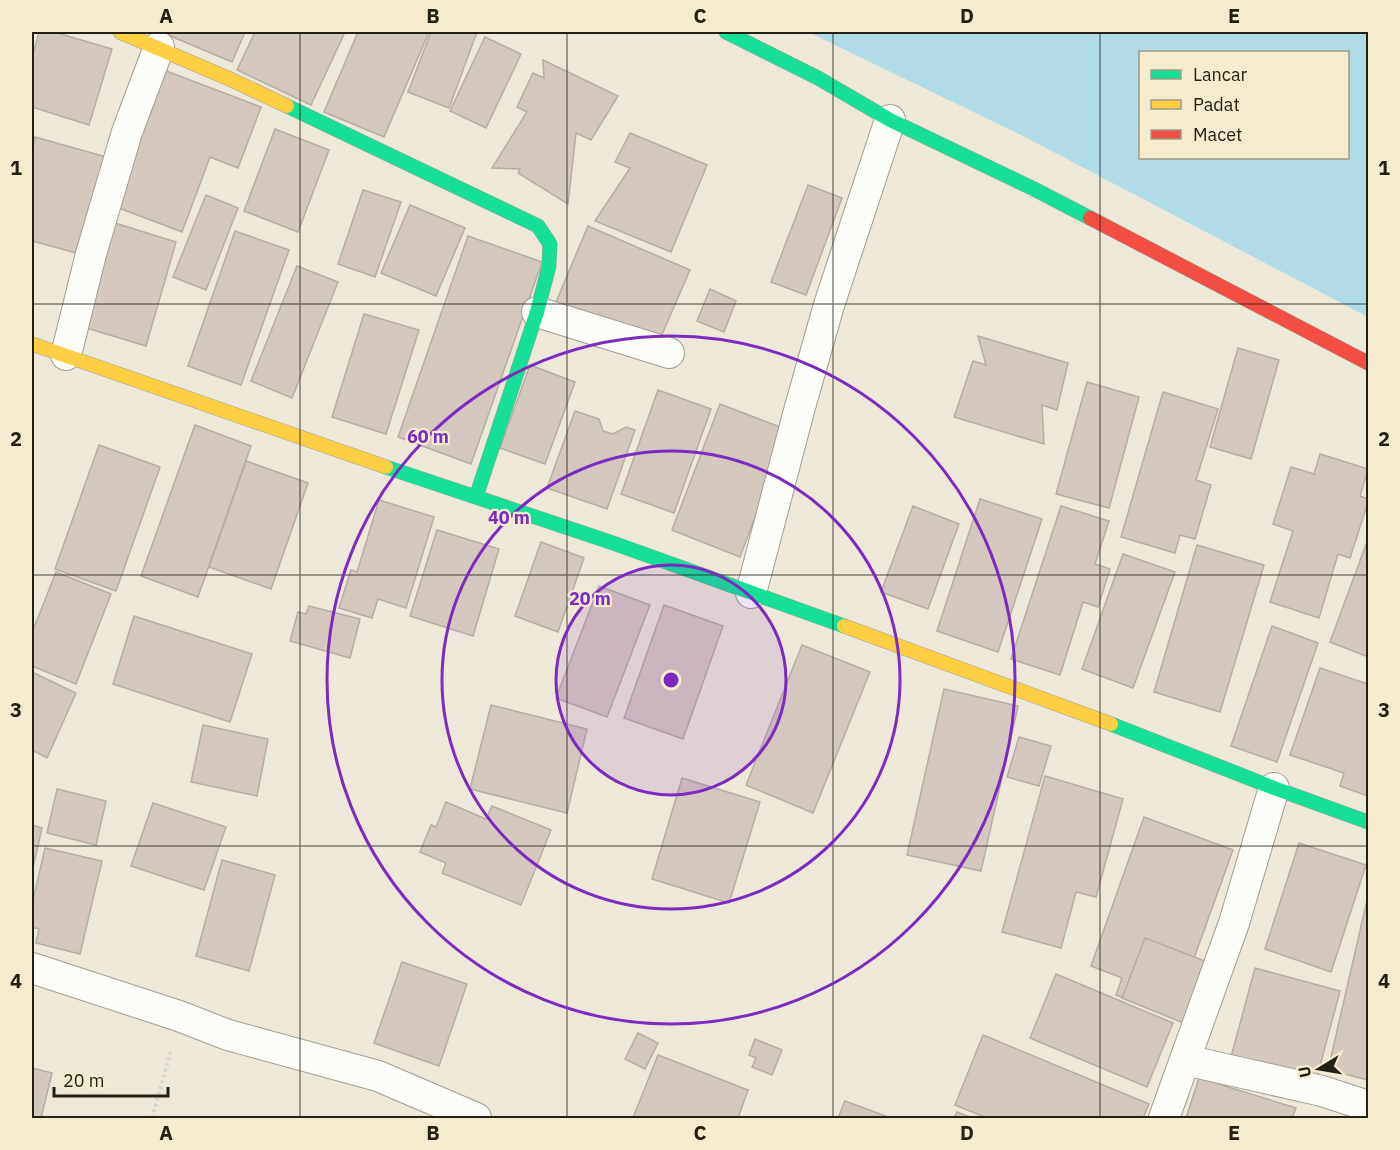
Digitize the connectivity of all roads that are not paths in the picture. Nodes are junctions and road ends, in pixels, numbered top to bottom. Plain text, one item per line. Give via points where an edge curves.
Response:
1 (120, 32) edge
2 (726, 32) edge
3 (159, 47) junction
4 (890, 120) junction
5 (537, 312) junction
6 (32, 344) edge
7 (669, 353) dead end
8 (66, 356) junction
9 (1368, 363) edge
10 (476, 497) junction
11 (751, 593) junction
12 (1274, 788) junction
13 (1368, 822) edge
14 (32, 968) edge
15 (1185, 1060) junction
16 (1368, 1106) edge
17 (477, 1119) edge
18 (1164, 1119) edge

1 - 3 main road
2 - 4 main road
3 - 5 main road via 538,226 551,253
3 - 8 street via 127,132
4 - 9 main road via 1034,189
4 - 11 street via 829,305
5 - 7 street
5 - 10 main road
6 - 8 main road
8 - 10 main road
10 - 11 main road
11 - 12 main road via 1053,701
12 - 13 main road
12 - 15 street via 1234,923
14 - 17 street via 228,1035 378,1076
15 - 16 street via 1322,1090
15 - 18 street

